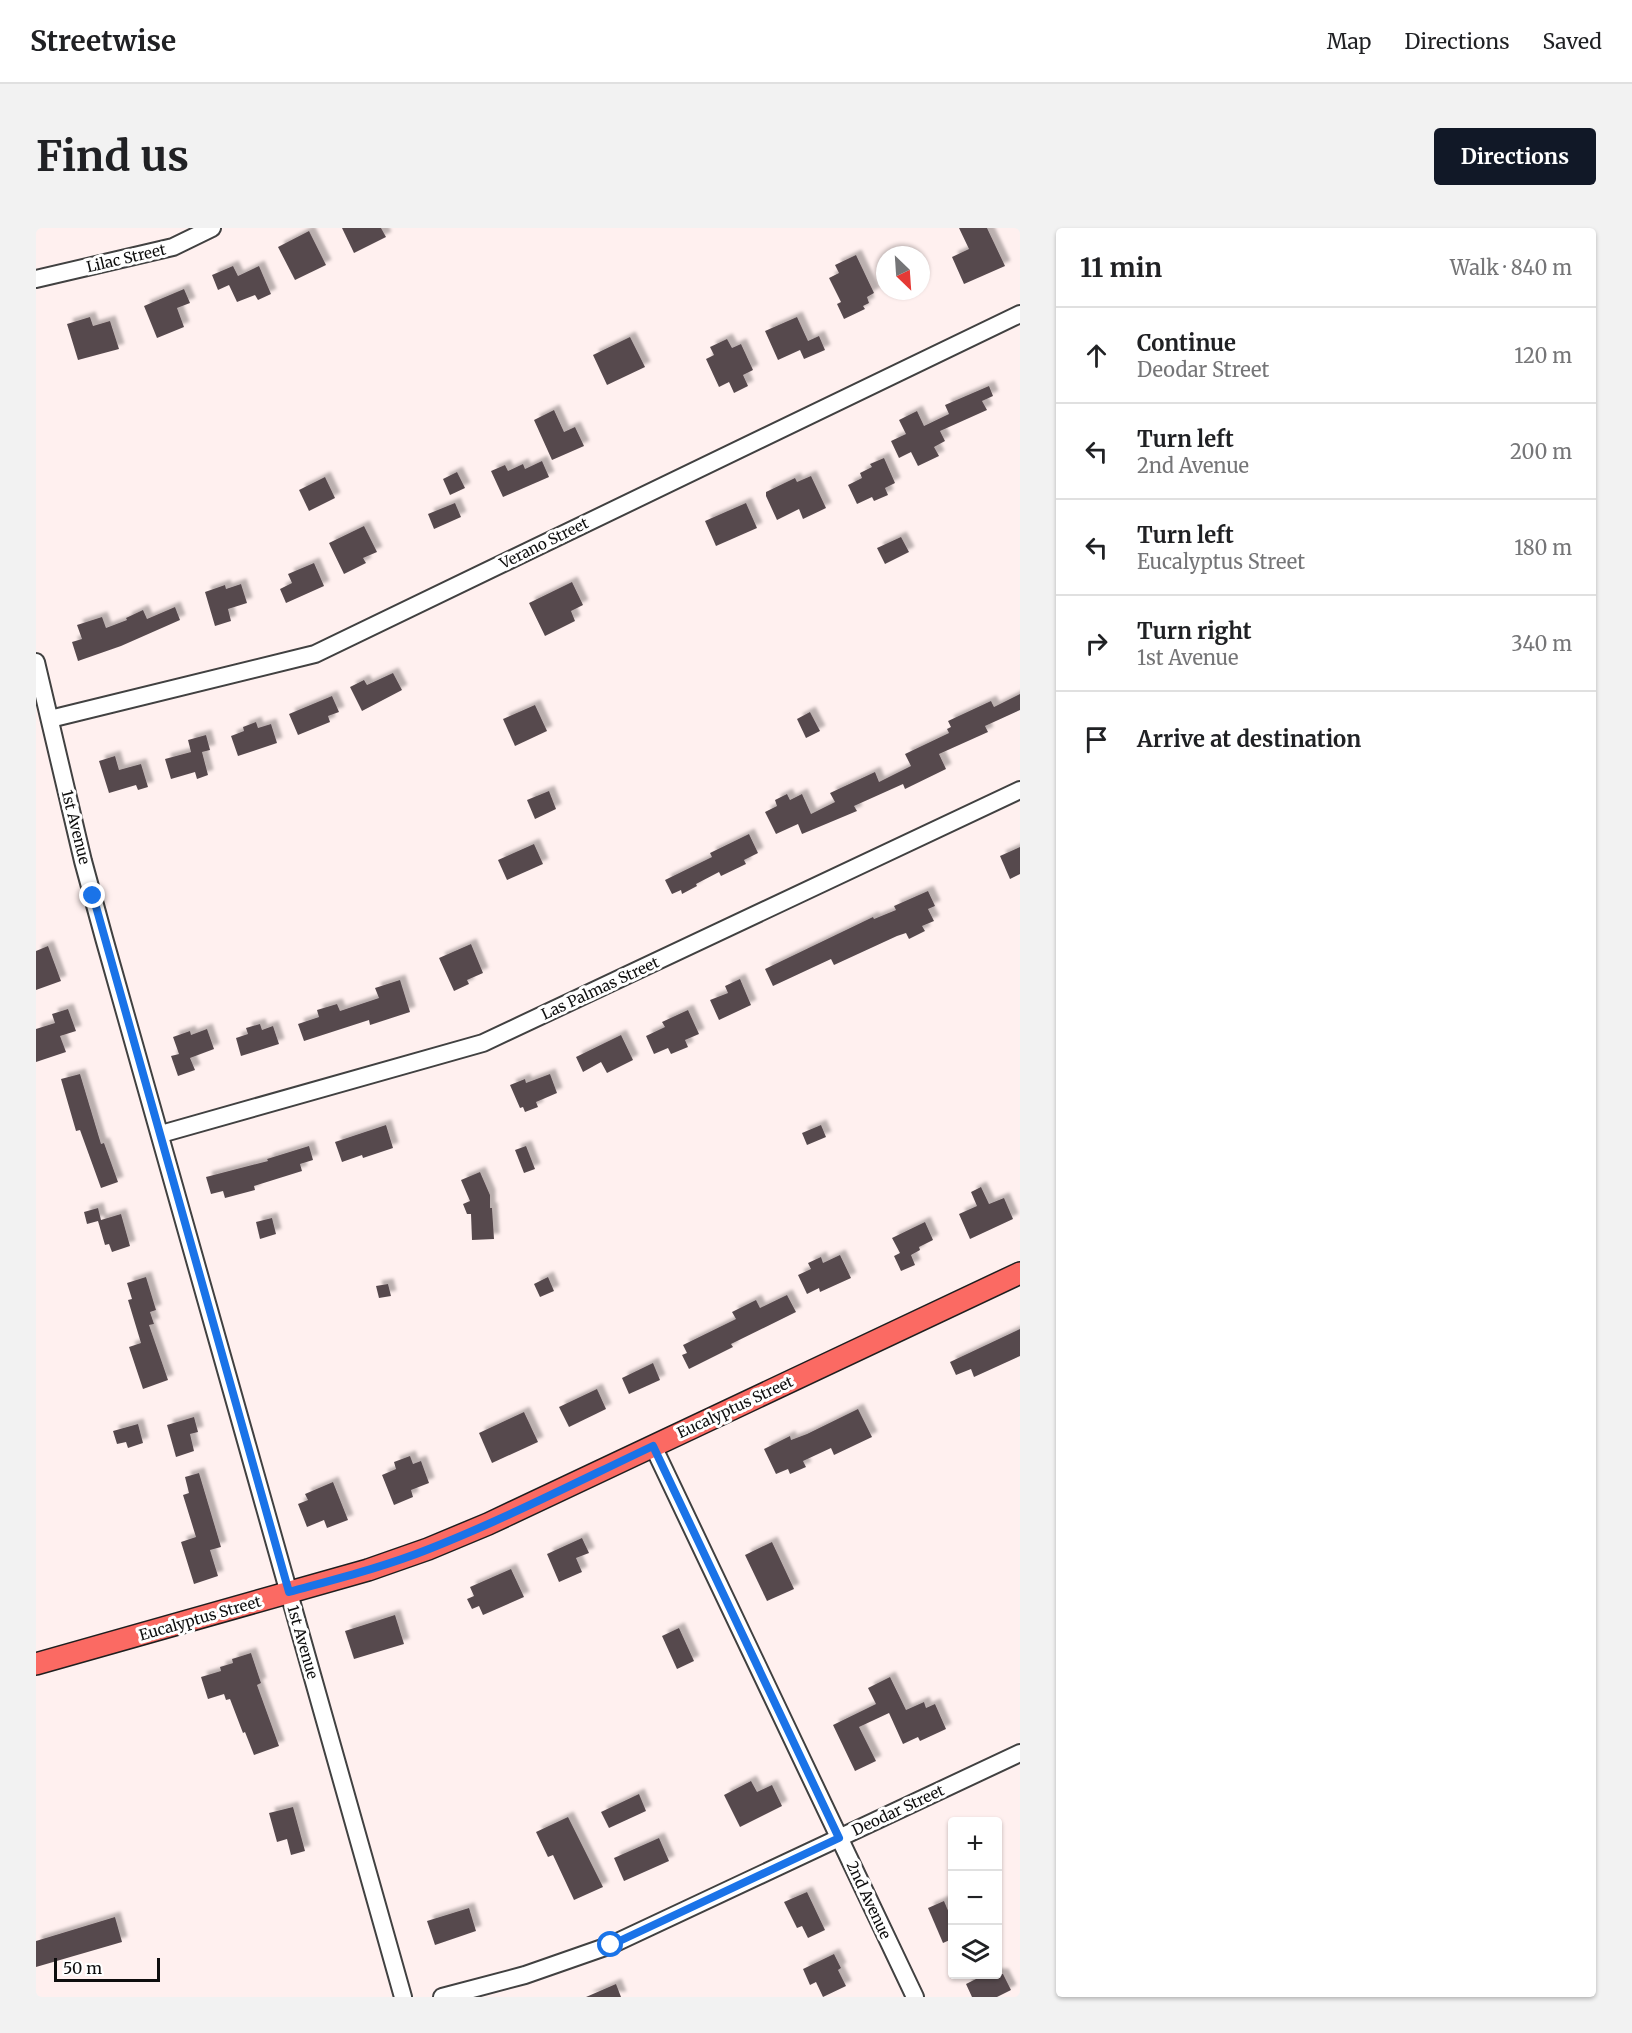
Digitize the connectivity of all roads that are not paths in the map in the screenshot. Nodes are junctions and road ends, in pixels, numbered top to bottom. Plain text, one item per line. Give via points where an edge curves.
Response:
1 (213, 228) edge
2 (36, 279) edge
3 (1020, 314) edge
4 (36, 662) edge
5 (50, 719) junction
6 (1020, 790) edge
7 (161, 1134) junction
8 (1020, 1273) edge
9 (653, 1446) junction
10 (289, 1592) junction
11 (36, 1664) edge
12 (1020, 1753) edge
13 (839, 1838) junction
14 (403, 1997) edge
15 (442, 1997) edge
16 (915, 1997) edge

1 - 2 street, Lilac Street via 173,247
3 - 5 street, Verano Street via 315,654
4 - 5 street, 1st Avenue
5 - 7 street, 1st Avenue via 86,870
6 - 7 street, Las Palmas Street via 483,1043
7 - 10 street, 1st Avenue
8 - 9 main road, Eucalyptus Street
9 - 10 main road, Eucalyptus Street via 428,1549
9 - 13 street, 2nd Avenue
10 - 11 main road, Eucalyptus Street
10 - 14 street, 1st Avenue
12 - 13 street, Deodar Street
13 - 15 street, Deodar Street via 611,1945 525,1975
13 - 16 street, 2nd Avenue

